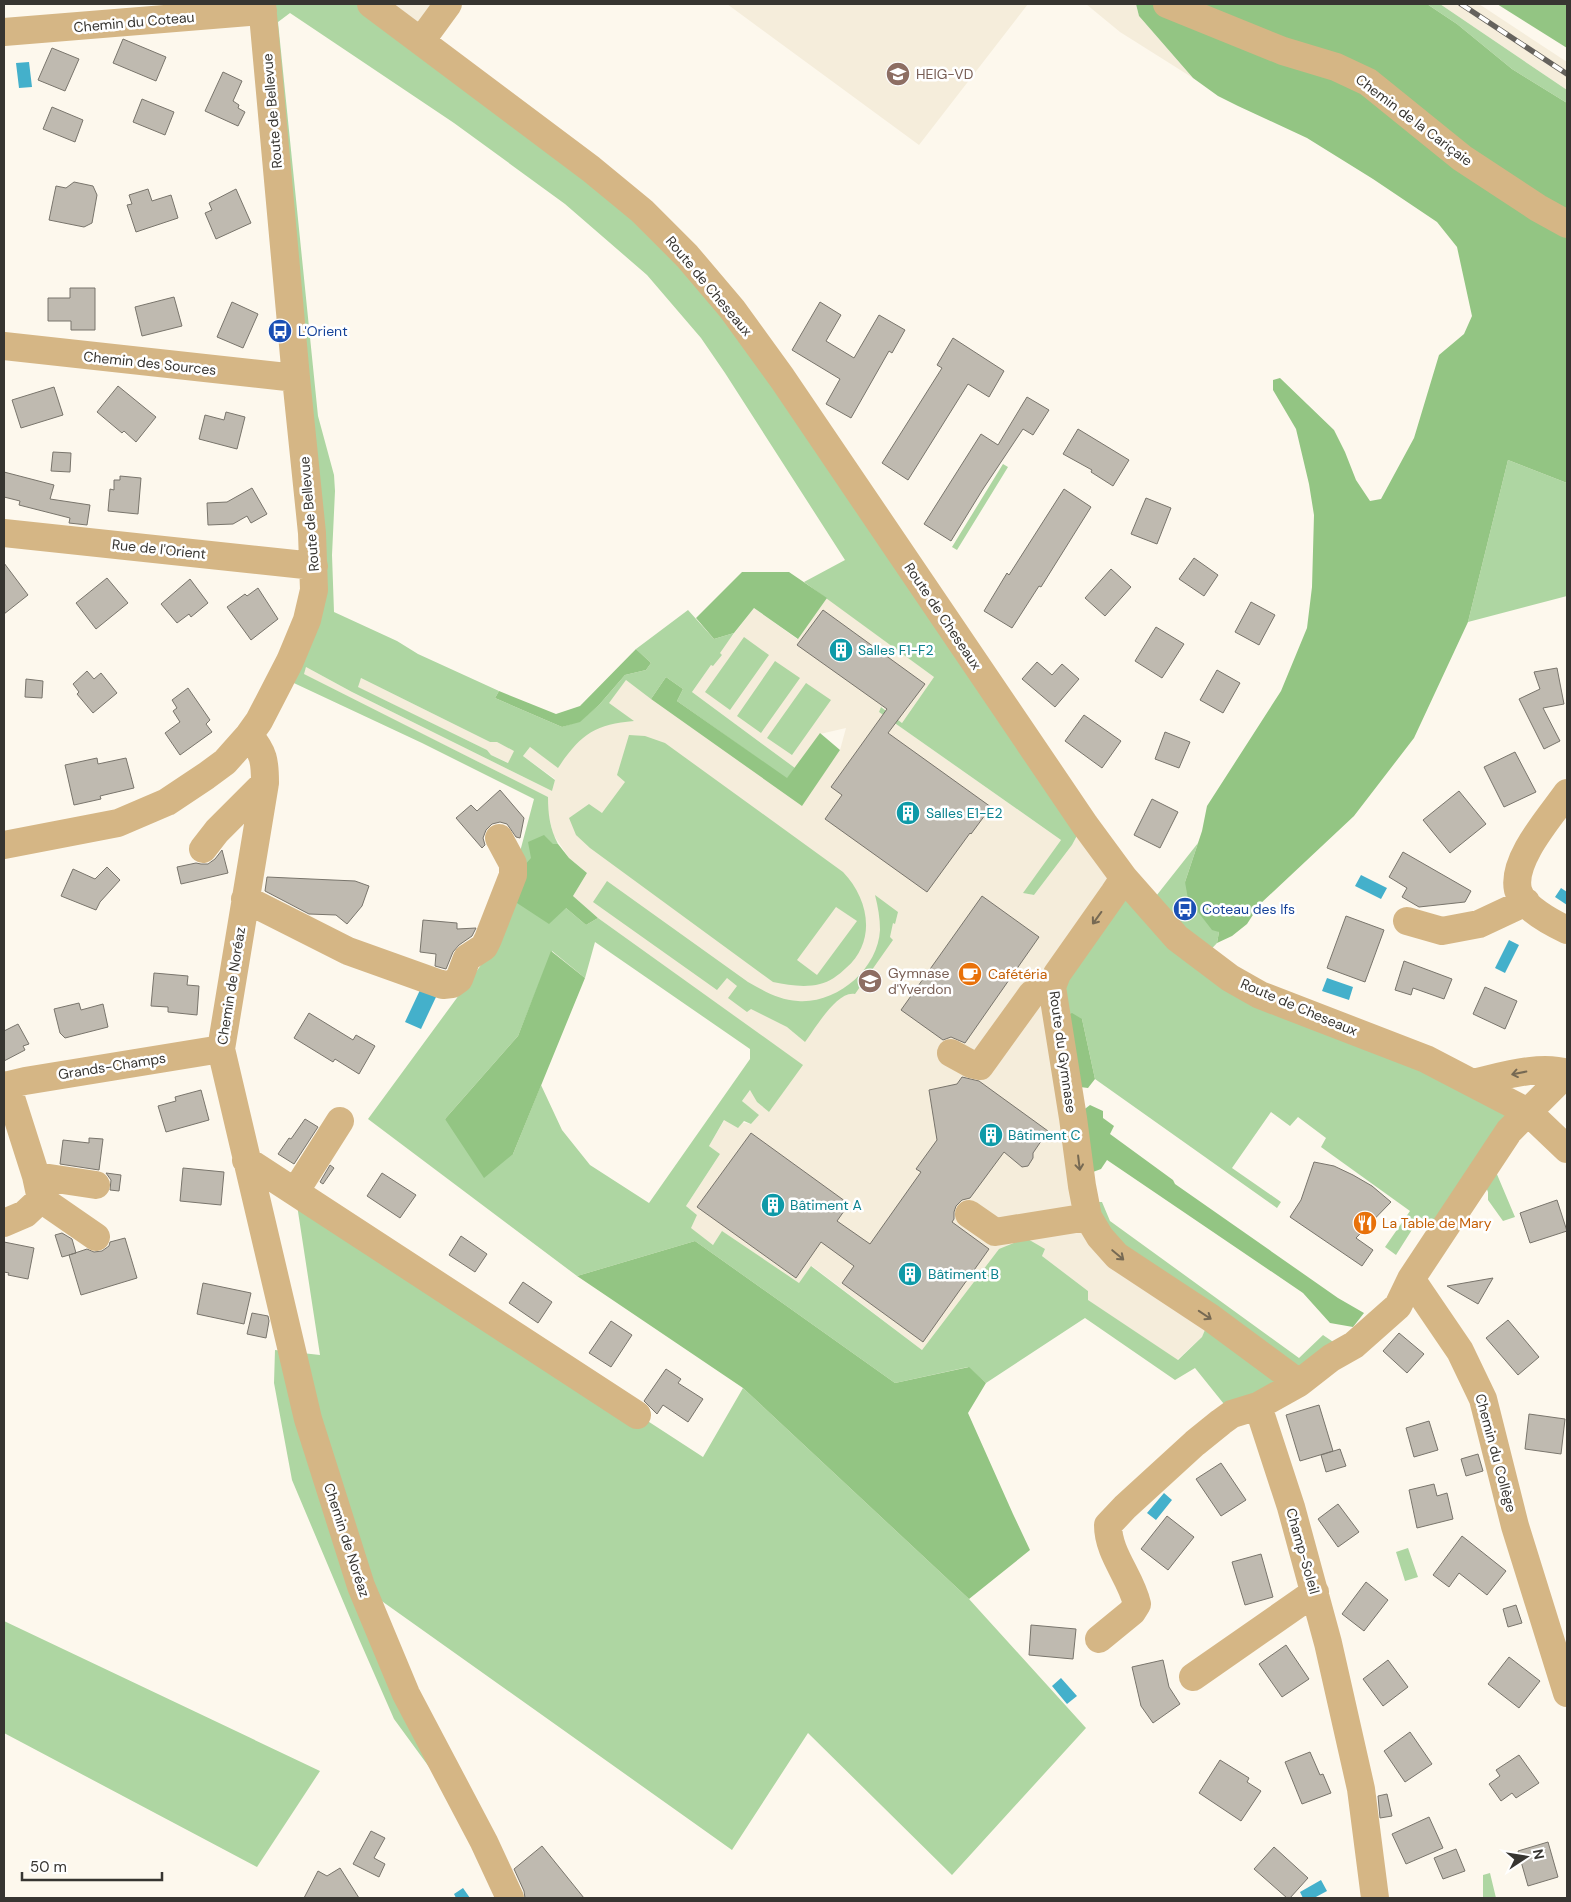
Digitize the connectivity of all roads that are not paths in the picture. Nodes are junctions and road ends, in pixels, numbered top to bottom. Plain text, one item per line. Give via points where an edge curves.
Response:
1 (371, 4) edge
2 (448, 4) edge
3 (1167, 4) edge
4 (263, 7) edge
5 (4, 32) edge
6 (421, 41) junction
7 (1567, 224) edge
8 (4, 346) edge
9 (296, 378) junction
10 (4, 533) edge
11 (314, 566) junction
12 (249, 735) junction
13 (265, 783) junction
14 (1567, 793) edge
15 (499, 838) dead end
16 (4, 845) edge
17 (203, 849) dead end
18 (1124, 878) junction
19 (245, 899) junction
20 (1526, 902) junction
21 (1407, 921) dead end
22 (1567, 930) edge
23 (1052, 988) junction
24 (221, 1049) junction
25 (951, 1053) dead end
26 (1567, 1073) edge
27 (1472, 1083) junction
28 (6, 1085) edge
29 (1528, 1112) junction
30 (340, 1121) dead end
31 (1567, 1149) edge
32 (246, 1160) junction
33 (96, 1185) dead end
34 (39, 1188) junction
35 (295, 1192) junction
36 (969, 1214) dead end
37 (1088, 1217) junction
38 (4, 1223) edge
39 (96, 1237) dead end
40 (1411, 1279) junction
41 (1299, 1383) junction
42 (1258, 1406) junction
43 (637, 1415) dead end
44 (1315, 1592) junction
45 (1100, 1639) dead end
46 (1193, 1677) dead end
47 (1567, 1693) edge
48 (510, 1898) edge
49 (1375, 1898) edge

1 - 6 street, Route de Cheseaux
2 - 6 street
3 - 7 street, Chemin de la Cariçaie via 1355,75 1380,91 1462,158
4 - 5 street, Chemin du Coteau
4 - 9 street, Route de Bellevue
6 - 18 street, Route de Cheseaux via 591,169 642,212 687,256 732,309
8 - 9 street, Chemin des Sources
9 - 11 street, Route de Bellevue
10 - 11 street, Rue de l'Orient
11 - 12 street, Route de Bellevue via 314,590 300,639
12 - 13 street, Chemin de Noréaz via 263,755
12 - 16 street, Route de Bellevue via 225,762 206,776 167,802 135,817
13 - 17 street
13 - 19 street, Chemin de Noréaz
14 - 20 street via 1526,850 1518,868 1518,891
15 - 19 street via 514,864 513,875 484,947 467,958 459,979 452,984 443,985 348,951
18 -> 23 street, Route du Gymnase via 1056,974
18 - 27 street, Route de Cheseaux via 1177,938 1230,978 1260,994 1426,1058
19 - 24 street, Chemin de Noréaz
20 - 21 street via 1479,924 1442,931
20 - 22 street via 1550,922
23 - 25 street via 1032,994 980,1066
23 -> 37 street, Route du Gymnase
24 - 28 street, Grands-Champs
24 - 32 street, Chemin de Noréaz
26 -> 27 street via 1533,1071
26 - 29 street
27 - 29 street, Route de Cheseaux
28 - 34 street
29 - 31 street, Route de Cheseaux
29 - 40 street via 1509,1131
30 - 35 street
32 - 35 street
32 - 48 street, Chemin de Noréaz via 308,1419 361,1586 406,1694
33 - 34 street
34 - 38 street via 25,1214
34 - 39 street
35 - 43 street
36 - 37 street via 995,1232
37 -> 41 street, Route du Gymnase via 1117,1256
40 - 41 street via 1398,1306 1354,1345
40 - 47 street, Chemin du Collège via 1460,1351 1483,1399 1515,1526
41 - 42 street
42 - 44 street, Champ-Soleil
42 - 45 street via 1232,1414 1221,1422 1108,1525 1108,1538 1137,1604
44 - 46 street
44 - 49 street, Champ-Soleil via 1360,1789

